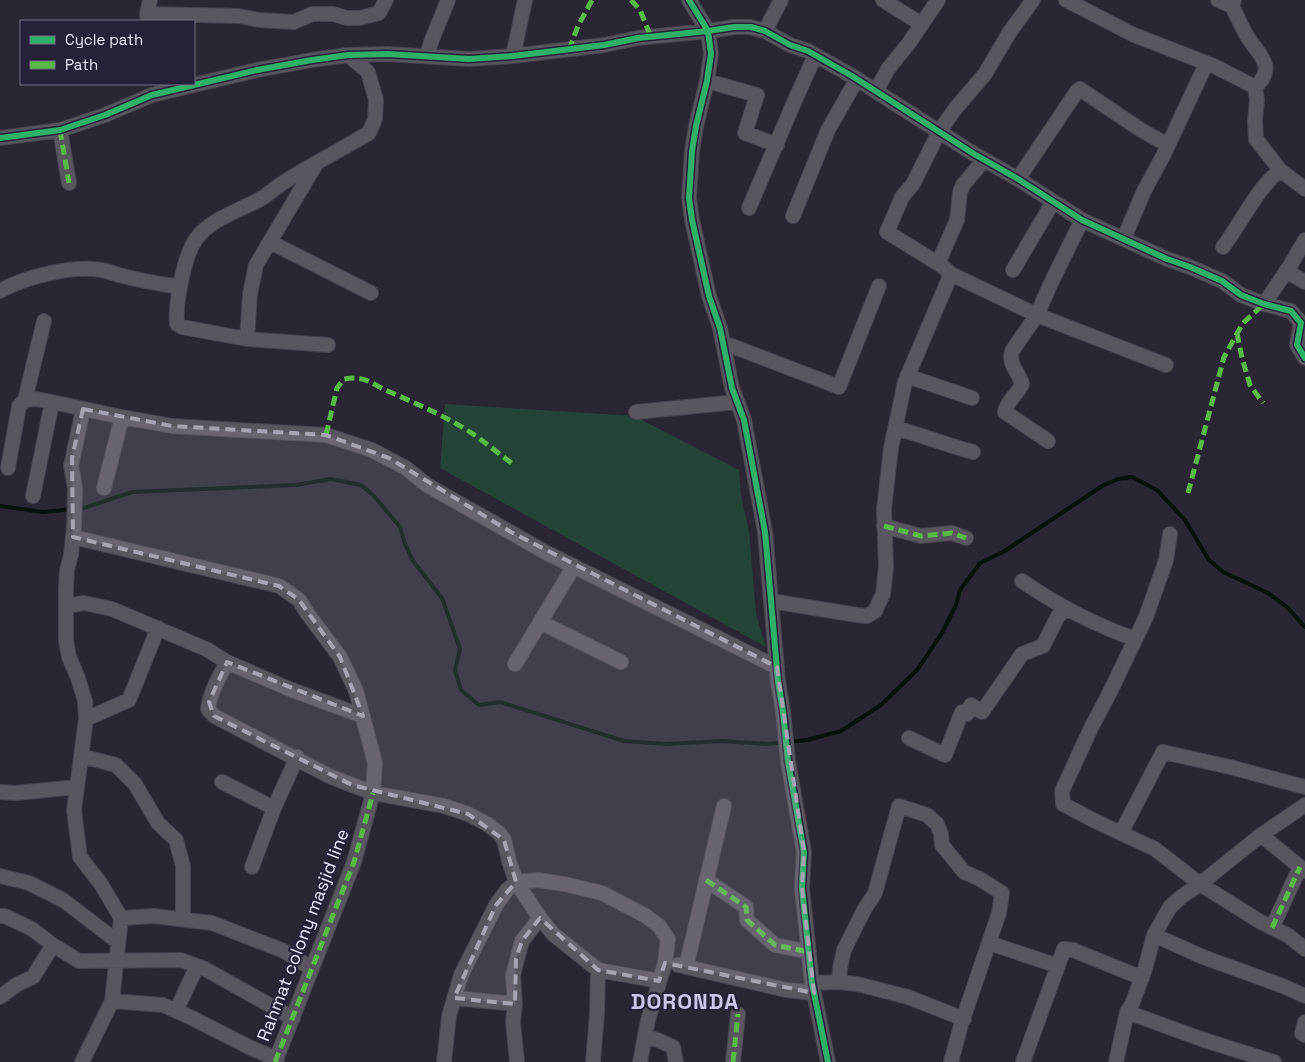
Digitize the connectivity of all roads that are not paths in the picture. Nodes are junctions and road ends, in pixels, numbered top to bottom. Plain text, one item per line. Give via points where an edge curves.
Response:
1 (150, 0) edge
2 (386, 0) edge
3 (448, 0) edge
4 (525, 0) edge
5 (781, 0) edge
6 (884, 0) edge
7 (938, 0) edge
8 (1033, 0) edge
9 (1066, 0) edge
10 (1218, 0) edge
11 (694, 3) edge
12 (1233, 3) edge
13 (148, 18) edge
14 (921, 24) junction
15 (708, 31) junction
16 (765, 31) junction
17 (348, 55) junction
18 (427, 56) junction
19 (513, 56) junction
20 (816, 56) junction
21 (1206, 64) junction
22 (857, 79) junction
23 (707, 81) junction
24 (195, 82) edge
25 (177, 85) edge
26 (1256, 88) junction
27 (150, 90) edge
28 (876, 91) junction
29 (60, 130) junction
30 (939, 132) junction
31 (0, 138) edge
32 (777, 145) junction
33 (1168, 145) junction
34 (984, 160) junction
35 (316, 164) junction
36 (1280, 170) junction
37 (1018, 178) junction
38 (69, 183) dead end
39 (1305, 189) edge
40 (1053, 202) junction
41 (748, 208) dead end
42 (793, 216) dead end
43 (1082, 220) junction
44 (1124, 238) junction
45 (1305, 240) edge
46 (270, 242) junction
47 (1223, 247) dead end
48 (947, 270) junction
49 (1013, 270) dead end
50 (1286, 272) junction
51 (1305, 282) edge
52 (879, 286) dead end
53 (180, 287) junction
54 (0, 291) edge
55 (371, 293) dead end
56 (1264, 304) junction
57 (1037, 315) junction
58 (44, 322) dead end
59 (247, 339) junction
60 (724, 343) junction
61 (328, 345) dead end
62 (1305, 358) edge
63 (1166, 365) dead end
64 (907, 376) junction
65 (972, 398) dead end
66 (25, 400) junction
67 (52, 402) junction
68 (737, 402) junction
69 (83, 409) junction
70 (636, 412) dead end
71 (122, 418) junction
72 (895, 428) junction
73 (1048, 441) dead end
74 (973, 452) dead end
75 (8, 468) dead end
76 (104, 488) dead end
77 (33, 496) dead end
78 (884, 526) junction
79 (73, 532) junction
80 (1170, 534) dead end
81 (966, 538) dead end
82 (574, 566) junction
83 (1022, 581) dead end
84 (771, 601) junction
85 (67, 606) junction
86 (1067, 609) junction
87 (540, 622) junction
88 (158, 628) junction
89 (1135, 639) junction
90 (227, 662) junction
91 (621, 662) dead end
92 (515, 664) dead end
93 (777, 668) junction
94 (364, 716) junction
95 (86, 719) junction
96 (909, 738) dead end
97 (81, 756) junction
98 (296, 757) junction
99 (222, 782) dead end
100 (77, 787) junction
101 (1305, 787) edge
102 (0, 792) edge
103 (374, 793) junction
104 (1305, 805) edge
105 (724, 806) dead end
106 (274, 808) junction
107 (1121, 834) junction
108 (1261, 835) junction
109 (252, 867) dead end
110 (1302, 869) edge
111 (0, 876) edge
112 (706, 880) junction
113 (516, 882) junction
114 (1200, 884) junction
115 (0, 916) edge
116 (121, 918) junction
117 (183, 918) junction
118 (540, 918) junction
119 (1272, 928) junction
120 (1154, 935) junction
121 (118, 942) junction
122 (989, 943) junction
123 (53, 945) junction
124 (1305, 948) edge
125 (809, 952) junction
126 (115, 961) junction
127 (665, 963) junction
128 (197, 966) junction
129 (1058, 966) junction
130 (686, 967) junction
131 (312, 969) junction
132 (598, 970) junction
133 (1142, 978) junction
134 (659, 981) junction
135 (839, 982) junction
136 (813, 988) junction
137 (1305, 996) edge
138 (0, 997) edge
139 (454, 998) junction
140 (112, 1001) junction
141 (515, 1004) junction
142 (176, 1010) junction
143 (1127, 1012) junction
144 (738, 1014) dead end
145 (293, 1018) junction
146 (964, 1019) junction
147 (1305, 1022) edge
148 (1305, 1035) edge
149 (645, 1037) junction
150 (88, 1060) edge
151 (276, 1060) edge
152 (444, 1062) edge
153 (517, 1062) edge
154 (593, 1062) edge
155 (640, 1062) edge
156 (676, 1062) edge
157 (733, 1062) edge
158 (828, 1062) edge
159 (951, 1062) edge
160 (1022, 1062) edge
161 (1116, 1062) edge
162 (1274, 1062) edge

1 - 13 street
2 - 13 street via 379,13 360,18 334,14 312,14 294,22 239,16
3 - 18 street
4 - 19 street
5 - 16 street
6 - 14 street
7 - 14 street
8 - 30 street via 985,74
9 - 21 street via 1134,35
10 - 12 street
11 - 15 street
12 - 26 street via 1248,37 1264,59 1262,82
14 - 28 street
15 - 16 street via 751,27
15 - 19 street
15 - 23 street via 711,54
16 - 20 street
17 - 18 street
17 - 24 street
17 - 35 street via 368,72 376,100 375,119 369,133
18 - 19 street via 469,59
20 - 22 street
20 - 32 street
21 - 26 street
21 - 33 street
22 - 28 street
22 - 42 street via 828,130
23 - 32 street via 757,95 745,133
23 - 60 street via 692,152 689,198 698,251
25 - 27 street
26 - 36 street via 1256,139
27 - 29 street via 104,114
28 - 30 street
29 - 31 street
29 - 38 street
30 - 34 street
30 - 48 street via 886,232
32 - 41 street
33 - 37 street via 1080,89
33 - 44 street
34 - 37 street
34 - 48 street via 960,192 957,220 939,261
35 - 46 street
35 - 53 street via 203,231 192,245
36 - 39 street
36 - 47 street via 1269,179
37 - 40 street
40 - 43 street
40 - 49 street
43 - 44 street
43 - 57 street
44 - 56 street via 1166,260 1222,281 1241,295
45 - 50 street
46 - 55 street
46 - 59 street via 256,265 252,280
48 - 57 street
48 - 64 street
50 - 51 street
50 - 56 street
52 - 60 street via 839,387
53 - 54 street via 78,268 39,276
53 - 59 street via 176,316 177,324 182,328
56 - 62 street via 1291,311 1301,322 1297,345
57 - 63 street
57 - 73 street via 1012,351 1010,358 1022,384 1005,407 1005,412
58 - 66 street
59 - 61 street
60 - 68 street
64 - 65 street
64 - 72 street
66 - 67 street
66 - 75 street via 19,406
67 - 69 street
67 - 77 street
68 - 70 street
68 - 84 street via 744,420 765,532
69 - 71 street
69 - 79 street via 71,466 75,488
71 - 76 street
71 - 82 street via 172,426 326,436 372,450
72 - 74 street
72 - 78 street
78 - 81 street via 920,536 952,533
78 - 84 street via 886,567 883,594 875,612 867,616 857,615
79 - 85 street via 67,570
79 - 94 street, Rahmat colony masjid line via 279,586 299,600 340,657
80 - 89 street via 1166,560
82 - 87 street
82 - 93 street
83 - 86 street
84 - 93 street
85 - 88 street via 84,603 112,609
85 - 95 street via 69,657 85,701
86 - 89 street
86 - 96 street via 1058,616 1043,646 1022,654 982,712 971,705 967,714 962,712 945,755
87 - 91 street
87 - 92 street
88 - 90 street
88 - 95 street via 129,700
89 - 107 street via 1062,791 1063,804
90 - 94 street
90 - 98 street via 208,709 214,716
93 - 125 street via 788,761 804,852 802,888
94 - 103 street, Rahmat colony masjid line via 375,763
95 - 97 street
97 - 100 street
97 - 117 street via 116,765 135,784 158,823 176,840 183,866
98 - 103 street via 329,776
98 - 106 street
99 - 106 street
100 - 102 street
100 - 116 street via 74,810 80,857
101 - 107 street via 1163,752
103 - 113 street via 444,806 487,824 504,840
103 - 131 street, Rahmat colony masjid line via 354,862
104 - 108 street
105 - 112 street
106 - 109 street
107 - 114 street via 1155,849
108 - 110 street
108 - 114 street
110 - 119 street
111 - 121 street via 28,883 63,900
112 - 125 street via 746,907 747,920 776,945
112 - 130 street
113 - 118 street
113 - 127 street via 538,880 585,888 639,912 659,926 668,939
113 - 139 street via 496,905
114 - 119 street
114 - 120 street via 1170,907
115 - 123 street via 32,930
116 - 117 street
116 - 121 street
117 - 131 street via 212,922 254,938 284,951
118 - 132 street via 553,934
118 - 141 street via 522,941 516,959 513,975
119 - 124 street
120 - 133 street
120 - 137 street
121 - 126 street
122 - 129 street
122 - 135 street via 1002,893 964,872 942,846 937,824 927,815 899,806 875,893 844,950
122 - 146 street
123 - 126 street via 79,961
123 - 138 street via 33,977
125 - 136 street
126 - 128 street via 181,960
126 - 140 street
127 - 130 street
127 - 134 street
128 - 142 street
128 - 145 street
129 - 133 street via 1064,949 1073,950
129 - 160 street
130 - 136 street via 786,990
131 - 145 street, Rahmat colony masjid line
132 - 134 street
132 - 154 street
133 - 143 street
134 - 149 street
135 - 136 street
135 - 146 street via 908,997
136 - 158 street
139 - 141 street
139 - 152 street
140 - 142 street via 163,1005
140 - 150 street
141 - 153 street via 513,1022
142 - 151 street
143 - 161 street
143 - 162 street
144 - 157 street
145 - 151 street, Rahmat colony masjid line
146 - 159 street
147 - 148 street via 1302,1033
149 - 155 street
149 - 156 street via 673,1047

